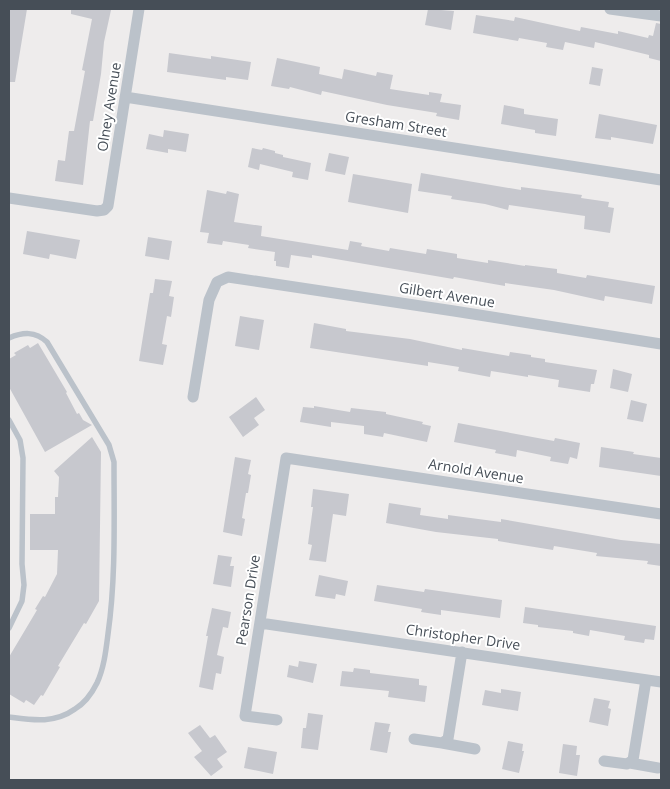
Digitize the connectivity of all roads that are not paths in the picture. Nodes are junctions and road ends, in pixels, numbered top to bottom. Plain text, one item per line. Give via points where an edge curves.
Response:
1 (139, 9) edge
2 (610, 9) edge
3 (661, 16) edge
4 (125, 97) junction
5 (661, 180) edge
6 (9, 198) edge
7 (9, 338) edge
8 (661, 344) edge
9 (193, 397) dead end
10 (9, 420) edge
11 (286, 458) joint
12 (661, 514) edge
13 (9, 614) edge
14 (16, 615) junction
15 (260, 623) junction
16 (9, 628) edge
17 (462, 652) junction
18 (646, 680) junction
19 (661, 682) edge
20 (9, 717) edge
21 (277, 720) dead end
22 (414, 739) dead end
23 (442, 743) junction
24 (475, 749) dead end
25 (604, 761) dead end
26 (630, 763) junction
27 (658, 768) dead end

1 - 4 street, Olney Avenue
2 - 3 street
4 - 5 street, Gresham Street
4 - 6 street, Olney Avenue via 110,203 106,209 97,211
7 - 20 lane via 32,333 47,342 109,445 114,462 114,582 104,662 90,694 76,708 52,719
8 - 9 street, Gilbert Avenue via 228,277 217,282 209,300
10 - 14 lane via 22,445 23,458 24,586
11 - 12 street, Arnold Avenue
11 - 15 street, Pearson Drive
13 - 14 lane
14 - 16 lane
15 - 17 street, Christopher Drive
15 - 21 street, Pearson Drive via 245,716
17 - 18 street, Christopher Drive
17 - 23 street via 449,736
18 - 19 street, Christopher Drive
18 - 26 street via 634,759
22 - 23 street
23 - 24 street
25 - 26 street
26 - 27 street

